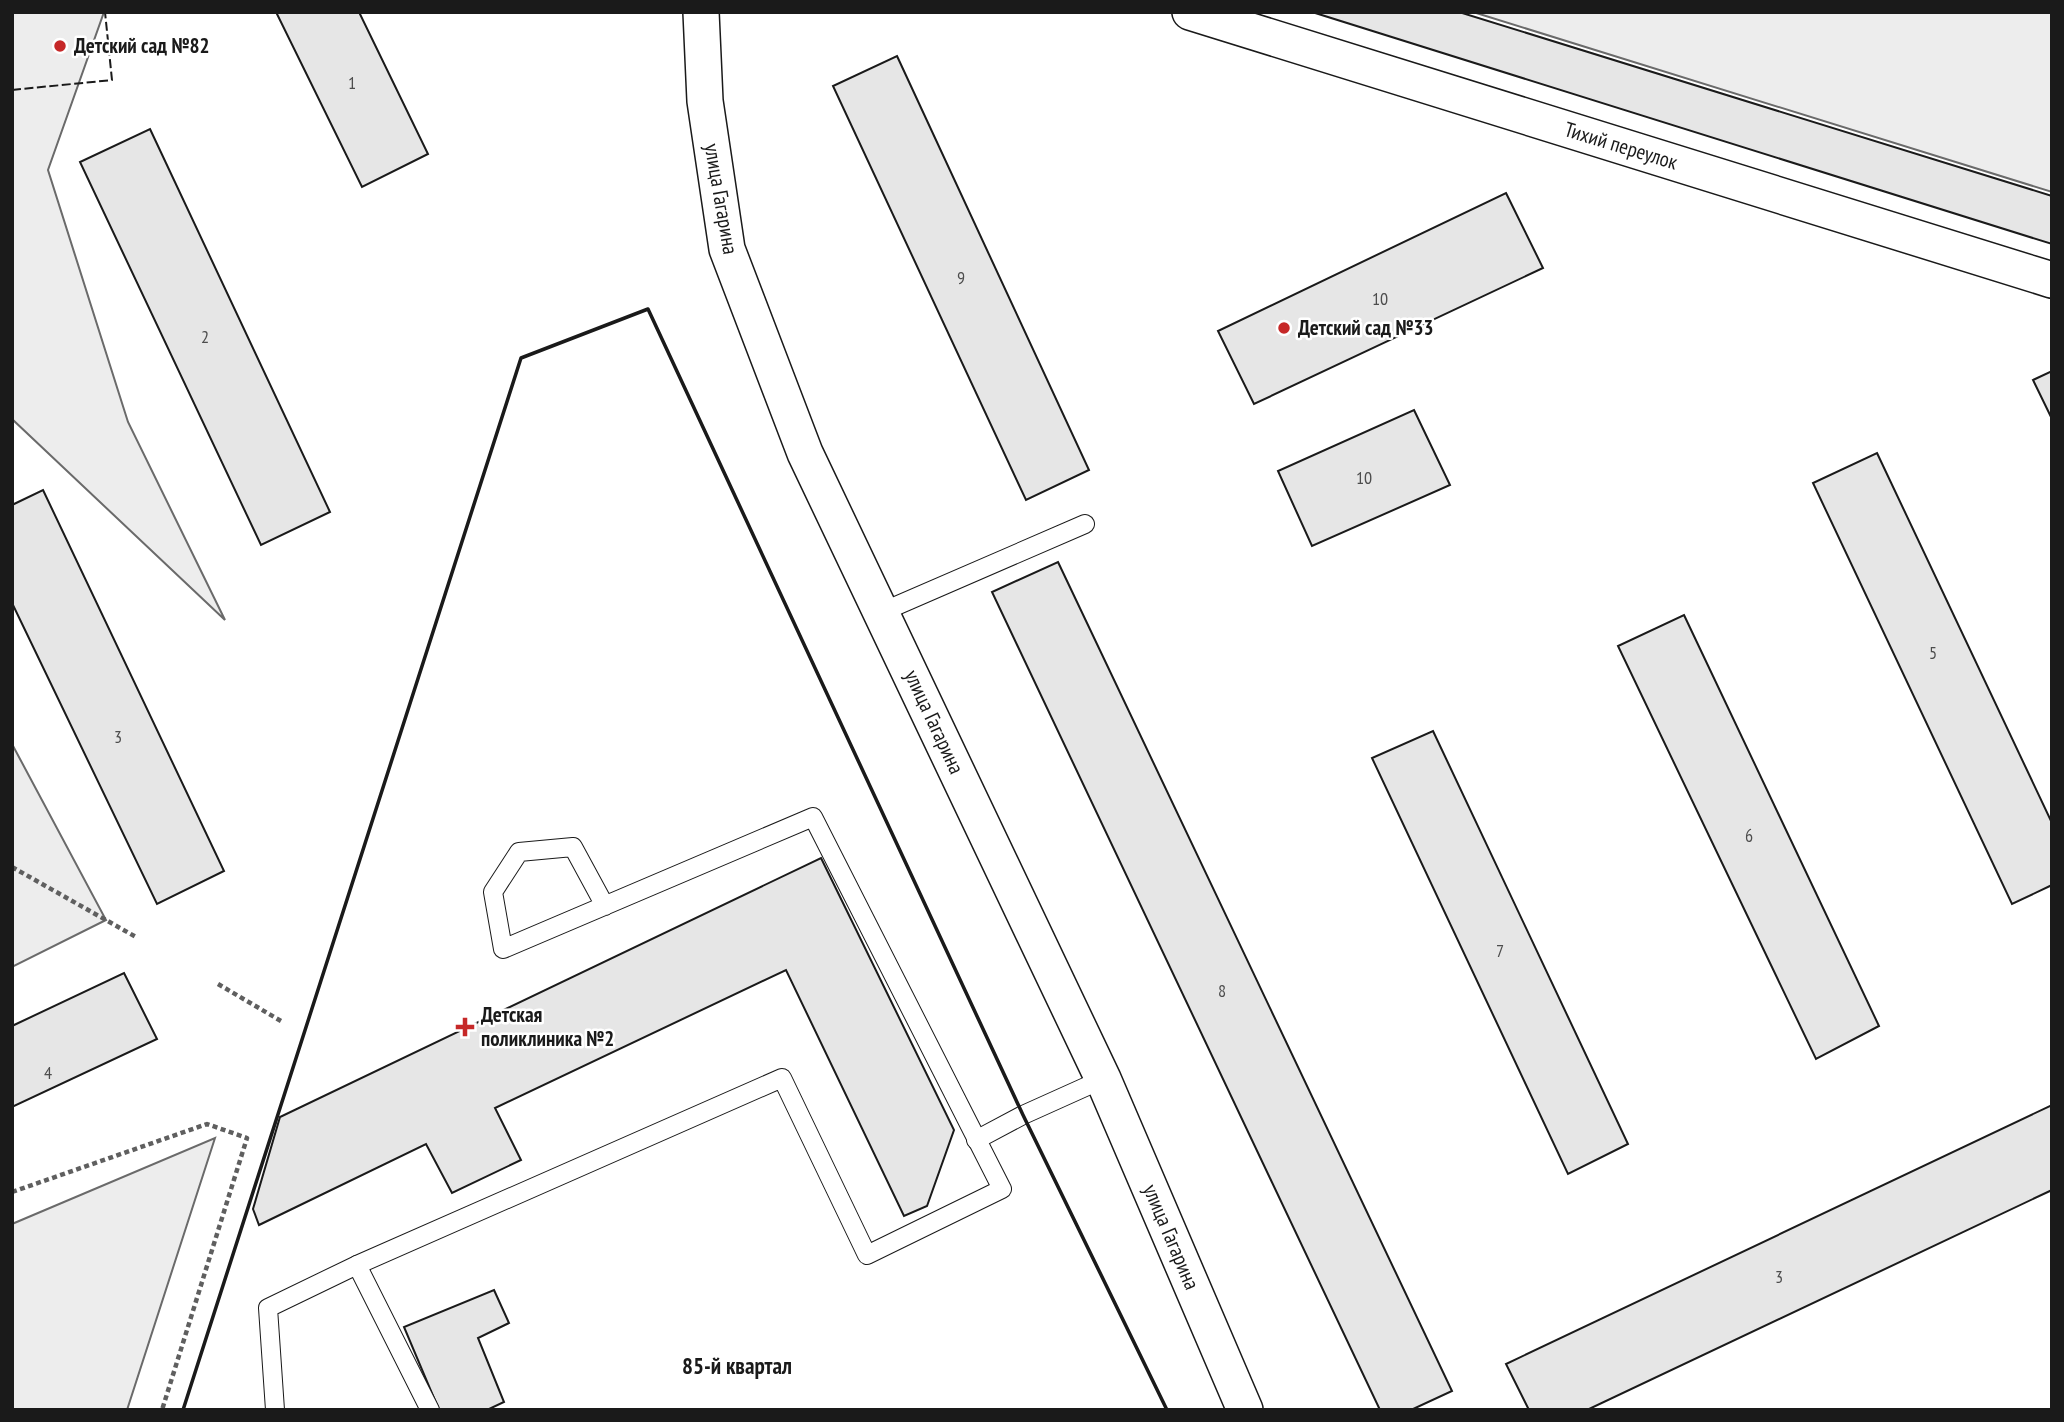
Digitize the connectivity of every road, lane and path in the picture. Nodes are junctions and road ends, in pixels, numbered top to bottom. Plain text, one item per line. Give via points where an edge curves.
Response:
1 (701, 12) edge
2 (1190, 12) edge
3 (2052, 280) edge
4 (1085, 524) dead end
5 (881, 612) junction
6 (12, 867) edge
7 (605, 906) junction
8 (136, 937) dead end
9 (218, 984) dead end
10 (281, 1020) dead end
11 (1103, 1079) junction
12 (976, 1140) junction
13 (12, 1192) edge
14 (357, 1265) junction
15 (162, 1410) edge
16 (275, 1410) edge
17 (430, 1410) edge
18 (1245, 1410) edge

1 - 5 street, улица Гагарина via 705,101 727,248 805,453
2 - 3 street, Тихий переулок
4 - 5 lane
5 - 11 street, улица Гагарина
6 - 8 path
7 - 7 lane via 503,949 492,892 519,852 573,847
7 - 12 lane via 813,817
9 - 10 path
11 - 12 lane
11 - 18 street, улица Гагарина
12 - 14 lane via 1002,1189 867,1255 782,1078
13 - 15 path via 207,1124 247,1138
14 - 16 lane via 268,1308
14 - 17 lane

